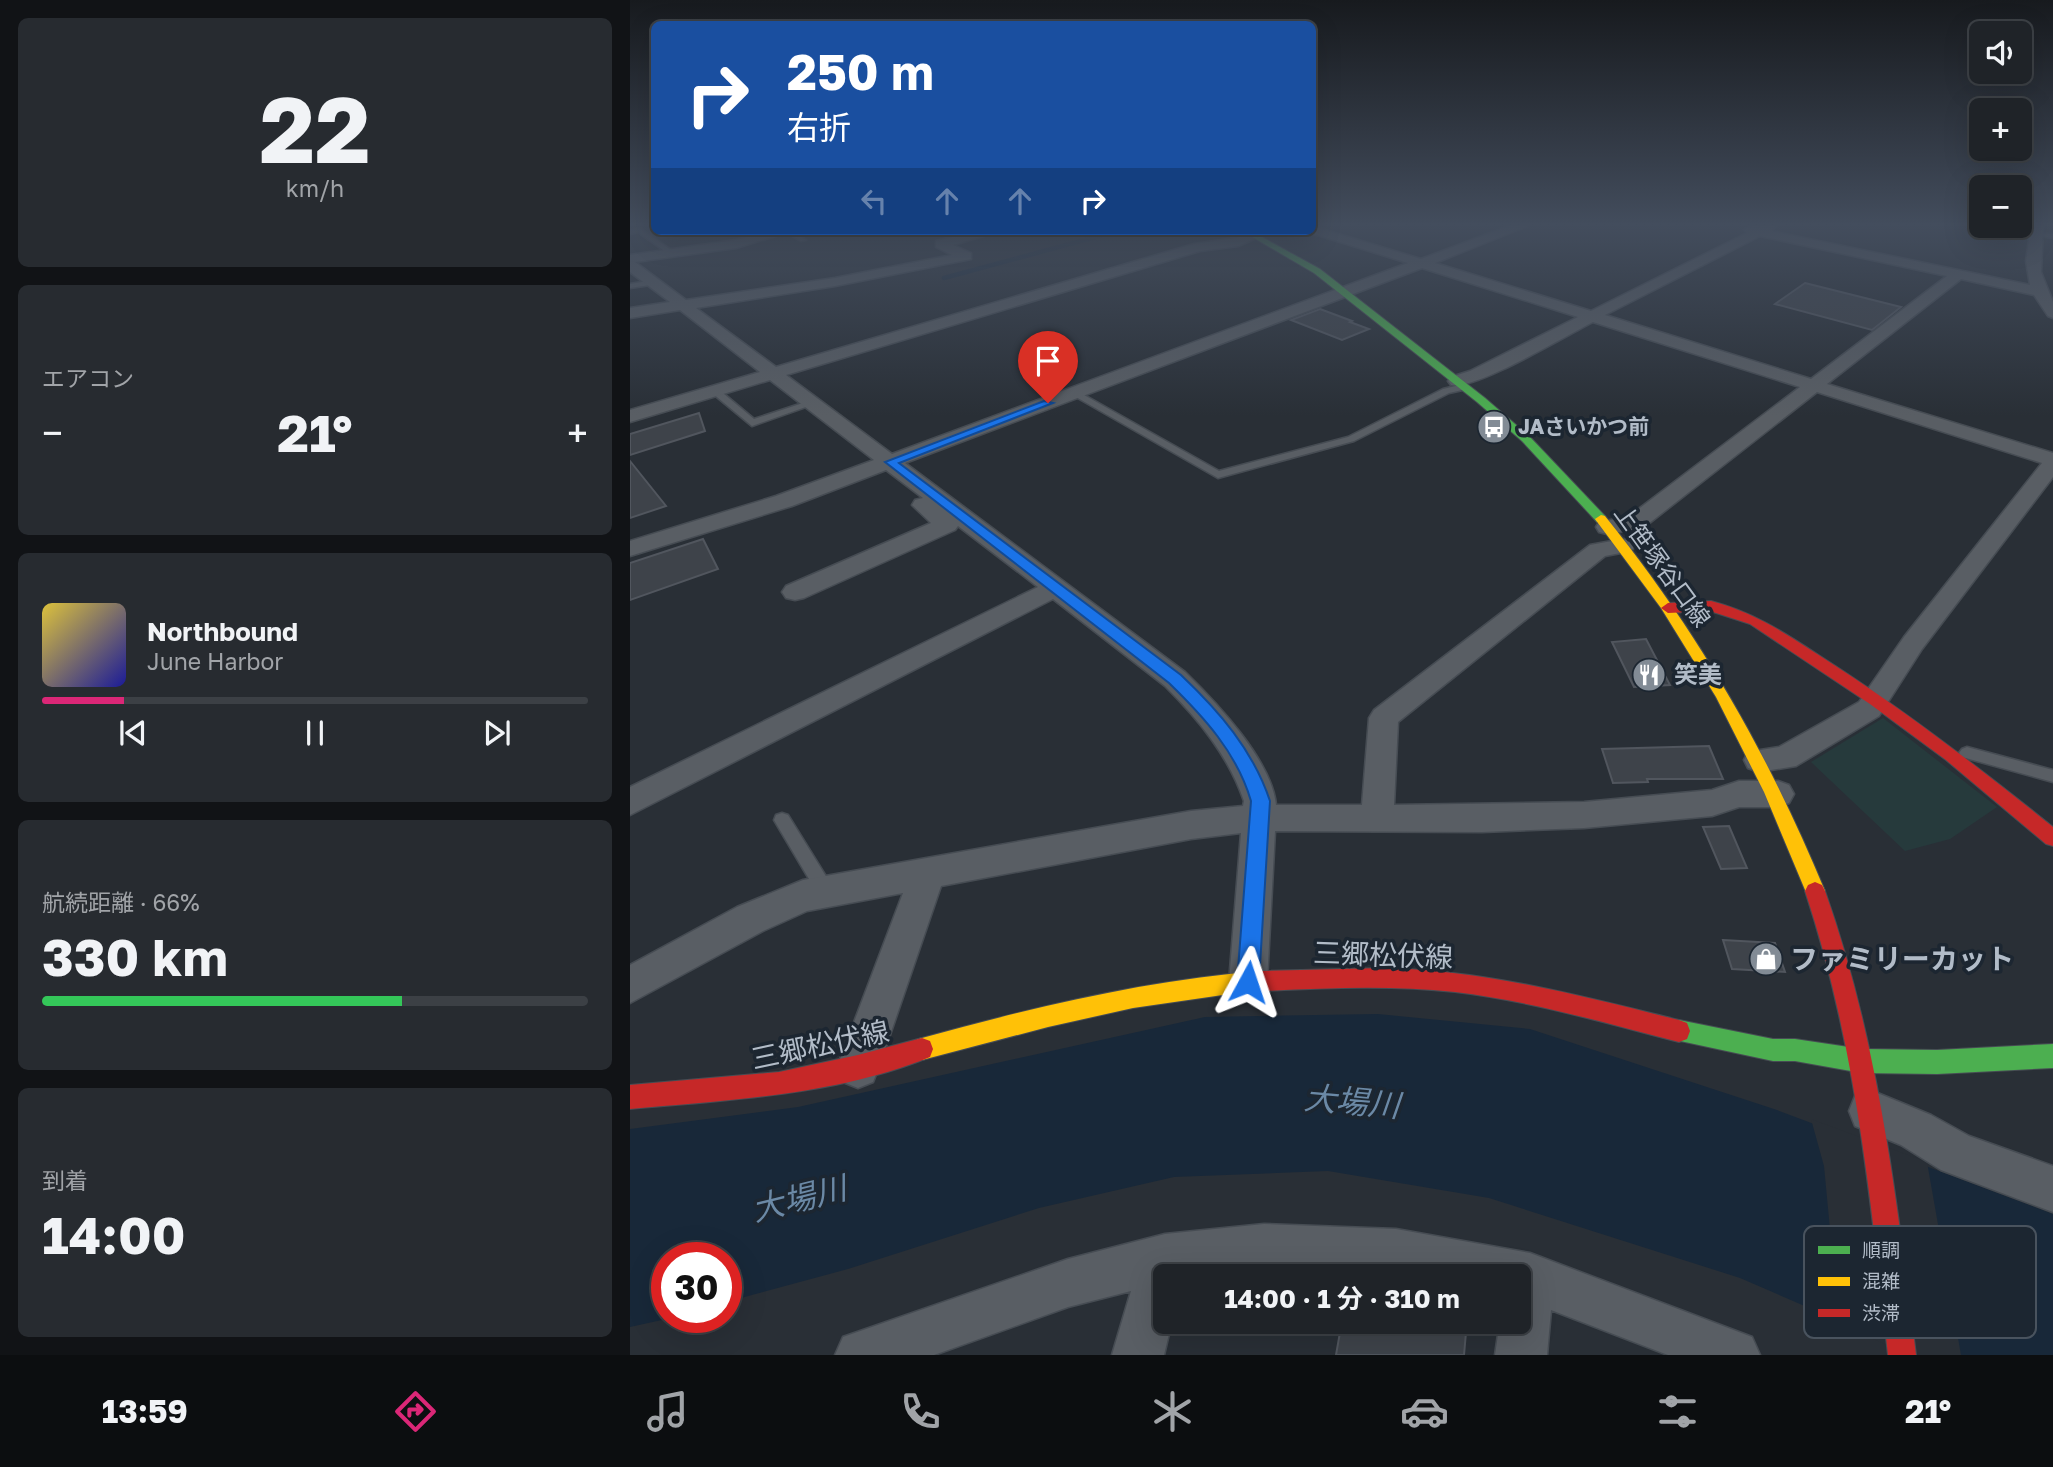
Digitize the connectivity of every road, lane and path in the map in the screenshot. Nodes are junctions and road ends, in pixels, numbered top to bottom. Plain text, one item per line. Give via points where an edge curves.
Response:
1 (663, 289) edge
2 (787, 289) edge
3 (1056, 289) edge
4 (1340, 289) edge
5 (1351, 289) edge
6 (1504, 289) edge
7 (1646, 289) edge
8 (1939, 289) edge
9 (1344, 292) junction
10 (2043, 293) edge
11 (683, 305) junction
12 (630, 313) edge
13 (2053, 313) edge
14 (1591, 317) junction
15 (773, 373) junction
16 (1461, 384) junction
17 (1813, 386) junction
18 (715, 391) junction
19 (1074, 393) junction
20 (812, 404) junction
21 (630, 416) edge
22 (2053, 461) edge
23 (883, 465) junction
24 (937, 508) junction
25 (1615, 536) junction
26 (630, 550) edge
27 (1056, 588) junction
28 (795, 592) dead end
29 (1668, 608) junction
30 (1876, 700) junction
31 (1952, 755) junction
32 (1759, 760) junction
33 (2053, 776) edge
34 (1778, 794) junction
35 (630, 802) edge
36 (1261, 818) junction
37 (1377, 819) junction
38 (782, 820) dead end
39 (2053, 838) edge
40 (928, 873) junction
41 (822, 891) junction
42 (1248, 982) junction
43 (630, 985) edge
44 (2053, 1045) edge
45 (2012, 1056) junction
46 (2053, 1056) edge
47 (1861, 1061) junction
48 (858, 1067) junction
49 (630, 1097) edge
50 (1872, 1123) junction
51 (2053, 1189) edge
52 (1885, 1226) edge
53 (1165, 1258) junction
54 (1460, 1264) edge
55 (1531, 1277) edge
56 (1523, 1334) edge
57 (860, 1355) edge
58 (1138, 1355) edge
59 (1521, 1355) edge
60 (1734, 1355) edge

1 - 11 street
2 - 11 street
3 - 15 street
4 - 9 main road, 上笹塚谷口線
5 - 9 street
6 - 14 street
7 - 14 street
8 - 17 street
9 - 16 main road, 上笹塚谷口線
9 - 19 street
10 - 13 street
11 - 12 street
11 - 15 street
14 - 16 street
14 - 17 street
15 - 18 street
15 - 20 street
16 - 19 lane via 1351,439 1218,475
16 - 25 main road, 上笹塚谷口線 via 1525,438
17 - 22 street
17 - 25 street
18 - 20 lane via 752,423
18 - 21 street
19 - 23 street
20 - 23 street
22 - 30 street via 1913,643
23 - 24 street
23 - 26 street
24 - 27 street
24 - 28 street via 947,525
25 - 29 main road, 上笹塚谷口線
25 - 37 street via 1384,718
27 - 35 street
27 - 36 street via 1175,679 1208,710 1255,782
29 - 30 main road via 1711,606 1755,621
29 - 32 main road, 上笹塚谷口線
30 - 31 main road
30 - 32 street via 1869,709 1795,754
31 - 33 lane via 1963,752
31 - 39 main road
32 - 34 main road, 上笹塚谷口線
34 - 37 street via 1739,794 1712,803 1584,815
34 - 47 main road, 上笹塚谷口線 via 1844,980
36 - 37 street
36 - 40 street via 1191,825
36 - 42 street
38 - 41 lane
40 - 41 street
40 - 48 street
41 - 43 street via 750,919
42 - 47 main road, 三郷松伏線 via 1344,978 1453,982 1773,1050
42 - 48 main road, 三郷松伏線 via 1056,1012
44 - 45 main road, 三郷松伏線
45 - 46 main road, 三郷松伏線
45 - 47 main road, 三郷松伏線 via 1937,1062
47 - 50 main road, 上笹塚谷口線
48 - 49 main road, 三郷松伏線 via 779,1084
50 - 51 street via 1916,1130 1958,1154
50 - 52 main road, 上笹塚谷口線
53 - 54 street via 1264,1248 1396,1252
53 - 57 street via 1068,1283
53 - 58 street
55 - 60 street
56 - 59 street

